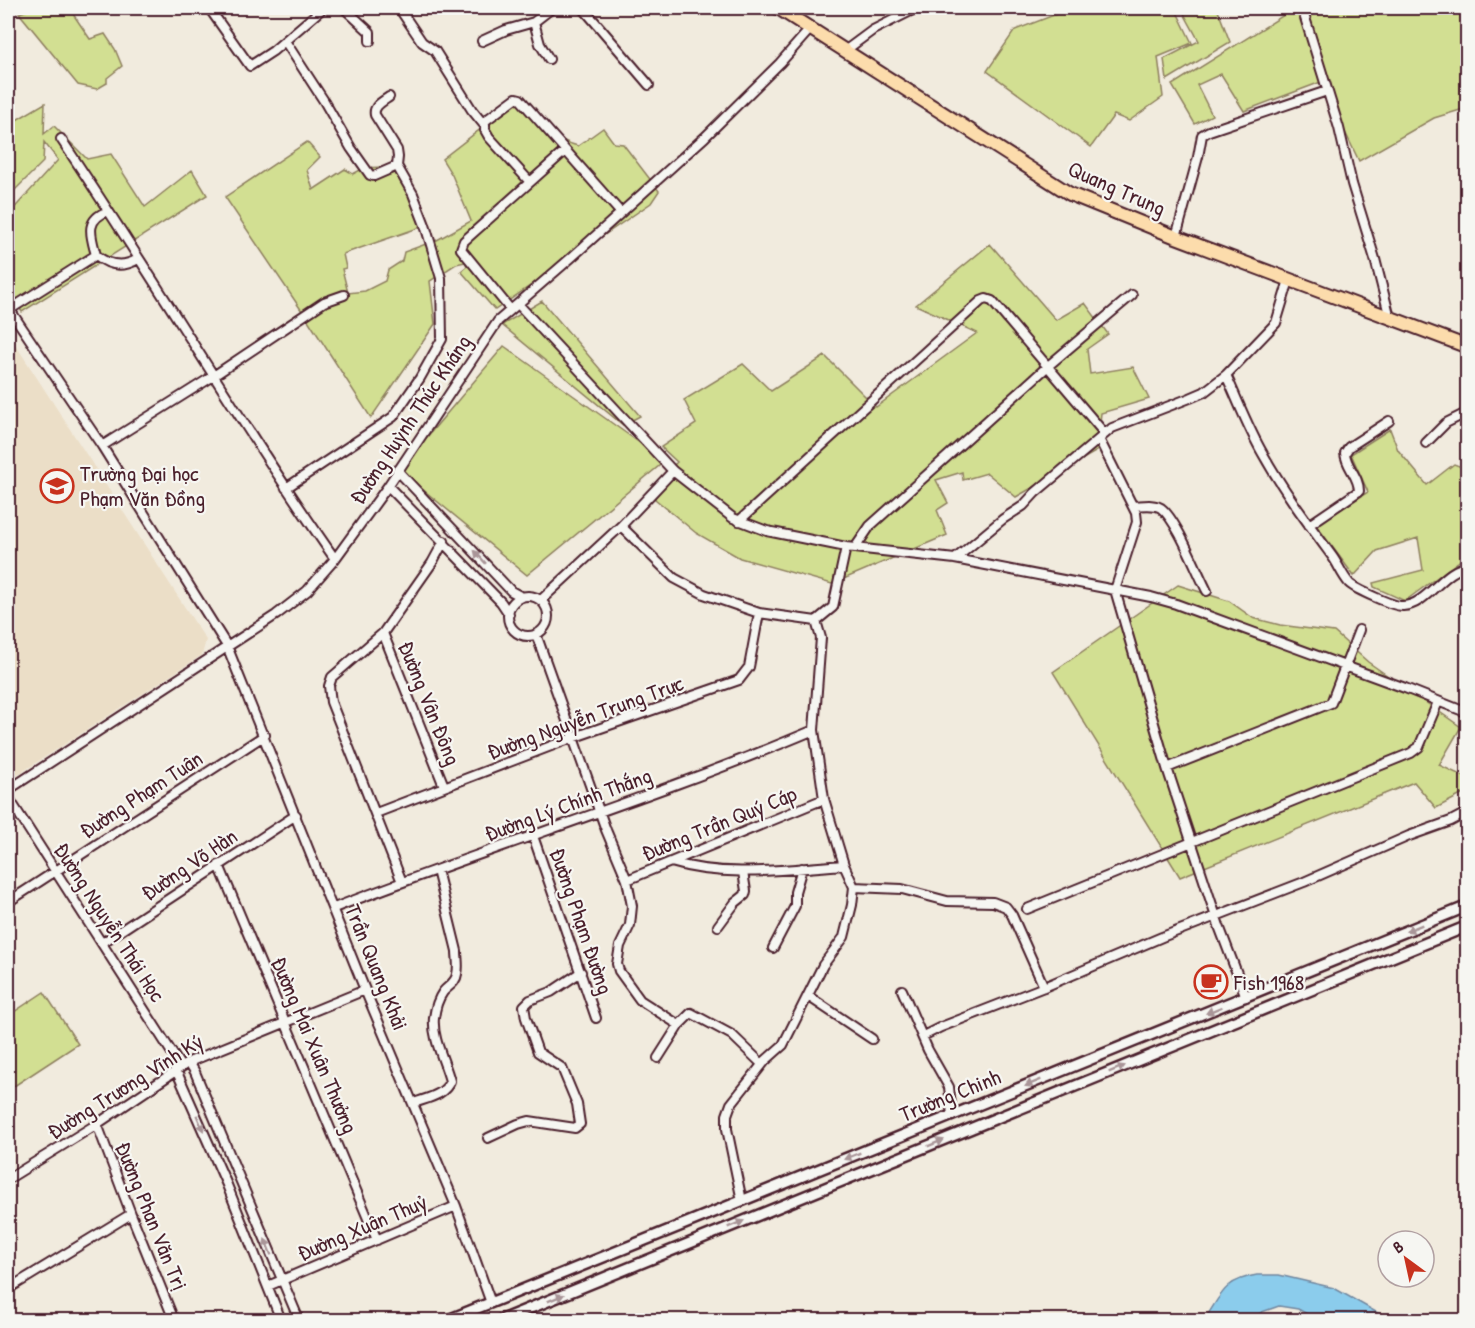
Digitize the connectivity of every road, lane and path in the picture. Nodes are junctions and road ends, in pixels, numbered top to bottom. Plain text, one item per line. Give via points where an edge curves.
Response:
1 (209, 8) edge
2 (323, 8) edge
3 (344, 8) edge
4 (399, 8) edge
5 (552, 8) edge
6 (583, 8) edge
7 (778, 8) edge
8 (917, 8) edge
9 (1302, 8) edge
10 (534, 22) junction
11 (811, 28) junction
12 (370, 40) dead end
13 (285, 41) junction
14 (482, 41) dead end
15 (846, 50) junction
16 (549, 59) dead end
17 (649, 85) dead end
18 (1326, 91) junction
19 (389, 97) dead end
20 (485, 126) junction
21 (61, 139) dead end
22 (565, 151) junction
23 (397, 165) junction
24 (530, 182) junction
25 (108, 211) junction
26 (620, 212) junction
27 (1176, 237) junction
28 (96, 255) junction
29 (138, 259) junction
30 (1289, 280) junction
31 (344, 295) dead end
32 (1132, 295) dead end
33 (518, 304) junction
34 (8, 308) edge
35 (510, 309) junction
36 (1390, 318) junction
37 (1467, 348) edge
38 (1048, 366) junction
39 (215, 375) junction
40 (1226, 375) junction
41 (1467, 412) edge
42 (1389, 421) dead end
43 (1102, 436) junction
44 (1426, 443) dead end
45 (102, 446) junction
46 (397, 470) junction
47 (673, 471) junction
48 (388, 486) junction
49 (286, 488) junction
50 (1133, 506) junction
51 (739, 521) junction
52 (1309, 525) junction
53 (621, 526) junction
54 (444, 541) junction
55 (850, 547) junction
56 (335, 559) junction
57 (955, 559) junction
58 (1467, 567) edge
59 (1114, 590) junction
60 (1207, 591) dead end
61 (522, 597) junction
62 (541, 600) junction
63 (759, 613) junction
64 (509, 614) junction
65 (816, 621) junction
66 (1359, 630) dead end
67 (383, 633) junction
68 (536, 634) junction
69 (227, 646) junction
70 (1346, 667) junction
71 (1438, 702) junction
72 (1467, 713) edge
73 (814, 730) junction
74 (265, 735) junction
75 (572, 738) junction
76 (1167, 768) junction
77 (444, 786) junction
78 (8, 790) edge
79 (8, 797) edge
80 (824, 799) junction
81 (600, 812) junction
82 (1467, 812) edge
83 (376, 813) junction
84 (296, 815) junction
85 (534, 836) junction
86 (1191, 843) junction
87 (670, 862) junction
88 (219, 865) junction
89 (844, 865) junction
90 (802, 868) junction
91 (55, 870) junction
92 (437, 870) junction
93 (743, 872) junction
94 (627, 879) junction
95 (402, 882) junction
96 (854, 887) junction
97 (8, 902) edge
98 (1467, 906) edge
99 (334, 908) junction
100 (1027, 909) dead end
101 (1216, 916) junction
102 (718, 926) dead end
103 (1467, 926) edge
104 (102, 943) junction
105 (773, 948) dead end
106 (581, 972) junction
107 (1044, 987) junction
108 (366, 990) junction
109 (902, 990) dead end
110 (808, 996) junction
111 (1246, 997) junction
112 (1253, 1014) junction
113 (596, 1018) dead end
114 (286, 1023) junction
115 (679, 1025) junction
116 (923, 1036) junction
117 (872, 1039) dead end
118 (658, 1058) dead end
119 (762, 1064) junction
120 (182, 1066) junction
121 (414, 1104) junction
122 (954, 1114) junction
123 (97, 1124) junction
124 (965, 1131) junction
125 (488, 1138) dead end
126 (8, 1179) edge
127 (742, 1201) junction
128 (456, 1206) junction
129 (130, 1214) junction
130 (377, 1240) junction
131 (282, 1281) junction
132 (268, 1286) junction
133 (8, 1289) edge
134 (495, 1301) junction
135 (174, 1320) edge
136 (281, 1320) edge
137 (299, 1320) edge
138 (448, 1320) edge
139 (503, 1320) edge

1 - 13 street via 250,66
2 - 13 street
3 - 12 street via 370,32
4 - 20 street via 422,42 435,51
5 - 10 street
6 - 17 street
7 - 11 main road, Quang Trung
8 - 15 street via 873,30
9 - 18 street
10 - 14 street
10 - 16 street
11 - 15 main road, Quang Trung
11 - 26 street, Đường Huỳnh Thúc Kháng via 713,129
13 - 23 street via 370,175 374,177
15 - 27 main road, Quang Trung via 1070,194
18 - 27 street via 1202,135
18 - 36 street
19 - 23 street via 374,111 397,150
20 - 22 street via 484,121 510,101 520,99
20 - 24 street via 489,137
21 - 25 street
22 - 24 street
22 - 26 street
23 - 49 street via 413,194 441,278 442,339 393,417
24 - 35 street via 464,241 461,249
25 - 28 street via 100,214 91,226
25 - 29 street
26 - 33 street, Đường Huỳnh Thúc Kháng
27 - 30 main road, Quang Trung
28 - 29 street via 115,265
28 - 34 street
29 - 39 street
30 - 36 main road, Quang Trung
30 - 40 street via 1276,323
31 - 39 street via 324,302
32 - 38 street
33 - 35 street, Đường Huỳnh Thúc Kháng
33 - 47 street
34 - 45 street, Trần Quang Khải
35 - 46 street, Đường Huỳnh Thúc Kháng
36 - 37 main road, Quang Trung
38 - 43 street
38 - 51 street via 992,301 981,301
38 - 55 street
39 - 45 street
39 - 49 street
40 - 43 street via 1204,392 1112,428
40 - 52 street via 1263,454
41 - 44 street via 1446,423
42 - 52 street via 1345,453 1359,490
43 - 50 street
43 - 57 street
45 - 69 street, Trần Quang Khải
46 - 48 street, Đường Huỳnh Thúc Kháng
61 -> 46 street via 511,591
47 - 51 street
47 - 53 street
48 - 54 street
48 - 56 street, Đường Huỳnh Thúc Kháng
49 - 56 street
50 - 59 street via 1137,522
50 - 60 street via 1155,506 1166,513
51 - 55 street via 767,531
52 - 58 street via 1351,585 1397,606 1419,601 1451,574
53 - 62 street
53 - 63 street via 674,578 704,594
54 - 64 street
54 - 67 street
55 - 57 street
55 - 65 street via 833,607
56 - 69 street, Đường Huỳnh Thúc Kháng via 307,591
57 - 59 street
59 - 70 street via 1176,604
59 - 76 street
61 - 62 street
61 - 64 street via 513,603
62 - 68 street via 546,606 547,622
63 - 65 street
63 - 75 street, Đường Nguyễn Trung Trực via 749,667 740,680
64 - 68 street via 515,630 528,636
65 - 73 street via 821,638
66 - 70 street
67 - 77 street, Đường Vân Đông
67 - 83 street via 332,676 329,686
68 - 75 street
69 - 74 street, Trần Quang Khải
69 - 78 street, Đường Huỳnh Thúc Kháng
70 - 71 street
70 - 76 street via 1331,703
71 - 72 street
71 - 86 street via 1419,747 1411,753
73 - 80 street
73 - 81 street, Đường Lý Chính Thắng
74 - 84 street, Trần Quang Khải
74 - 91 street, Đường Phạm Tuân
75 - 77 street, Đường Nguyễn Trung Trực
75 - 81 street
76 - 86 street
77 - 83 street, Đường Nguyễn Trung Trực
79 - 91 street, Đường Nguyễn Thái Học
80 - 87 street, Đường Trần Quý Cáp
80 - 89 street
81 - 85 street, Đường Lý Chính Thắng
81 - 94 street
82 - 101 street
83 - 95 street
84 - 88 street, Đường Võ Hàn
84 - 99 street, Trần Quang Khải
85 - 92 street, Đường Lý Chính Thắng
85 - 106 street, Đường Phạm Đường
86 - 100 street
86 - 101 street
87 - 93 street via 693,869
87 - 94 street, Đường Trần Quý Cáp
88 - 104 street, Đường Võ Hàn
88 - 114 street, Đường Mai Xuân Thưởng
89 - 90 street
89 - 96 street
90 - 93 street
90 - 105 street via 795,906
91 - 97 street, Đường Phạm Tuân
91 - 104 street, Đường Nguyễn Thái Học
92 - 95 street, Đường Lý Chính Thắng
92 - 121 street via 458,964 457,975 439,1000 434,1019 450,1081 441,1093
93 - 102 street via 746,891
94 - 115 street via 632,906 630,925 620,946 619,971 640,1000
95 - 99 street, Đường Lý Chính Thắng
96 - 107 street via 902,889 947,901 993,902 1006,907
96 - 110 street via 844,937 823,965
98 -> 111 street, Trường Chinh
99 - 108 street, Trần Quang Khải
101 - 107 street
101 - 111 street
103 - 112 street, Trường Chinh
104 - 120 street, Đường Nguyễn Thái Học
106 - 113 street, Đường Phạm Đường
106 - 125 street via 524,1006 538,1052 562,1068 577,1104 580,1124 575,1128 529,1121
107 - 116 street
108 - 114 street, Đường Trương Vĩnh Ký
108 - 121 street, Trần Quang Khải
109 - 116 street
110 - 117 street
110 - 119 street via 783,1045
111 - 112 street
111 -> 122 street, Trường Chinh
124 -> 112 street, Trường Chinh
114 - 120 street, Đường Trương Vĩnh Ký
114 - 130 street, Đường Mai Xuân Thưởng
115 - 118 street
115 - 119 street via 691,1013 695,1014 732,1035
116 - 122 street via 949,1087
119 - 127 street via 737,1095 727,1115
120 - 123 street, Đường Trương Vĩnh Ký
131 -> 120 street, Đường Nguyễn Thái Học via 203,1092
120 -> 132 street, Đường Nguyễn Thái Học via 196,1114
121 - 128 street, Trần Quang Khải
122 - 124 street
122 -> 127 street, Trường Chinh
123 - 126 street, Đường Trương Vĩnh Ký
123 - 129 street, Đường Phan Văn Trị
139 -> 124 street, Trường Chinh
127 - 134 street, Trường Chinh
128 - 130 street, Đường Xuân Thuỷ
128 - 134 street, Trần Quang Khải
129 - 133 street
129 - 135 street, Đường Phan Văn Trị
130 - 131 street, Đường Xuân Thuỷ
131 - 132 street, Đường Xuân Thuỷ
131 - 137 street, Đường Nguyễn Thái Học
132 - 136 street, Đường Nguyễn Thái Học
134 - 138 street, Trường Chinh
134 - 139 street

